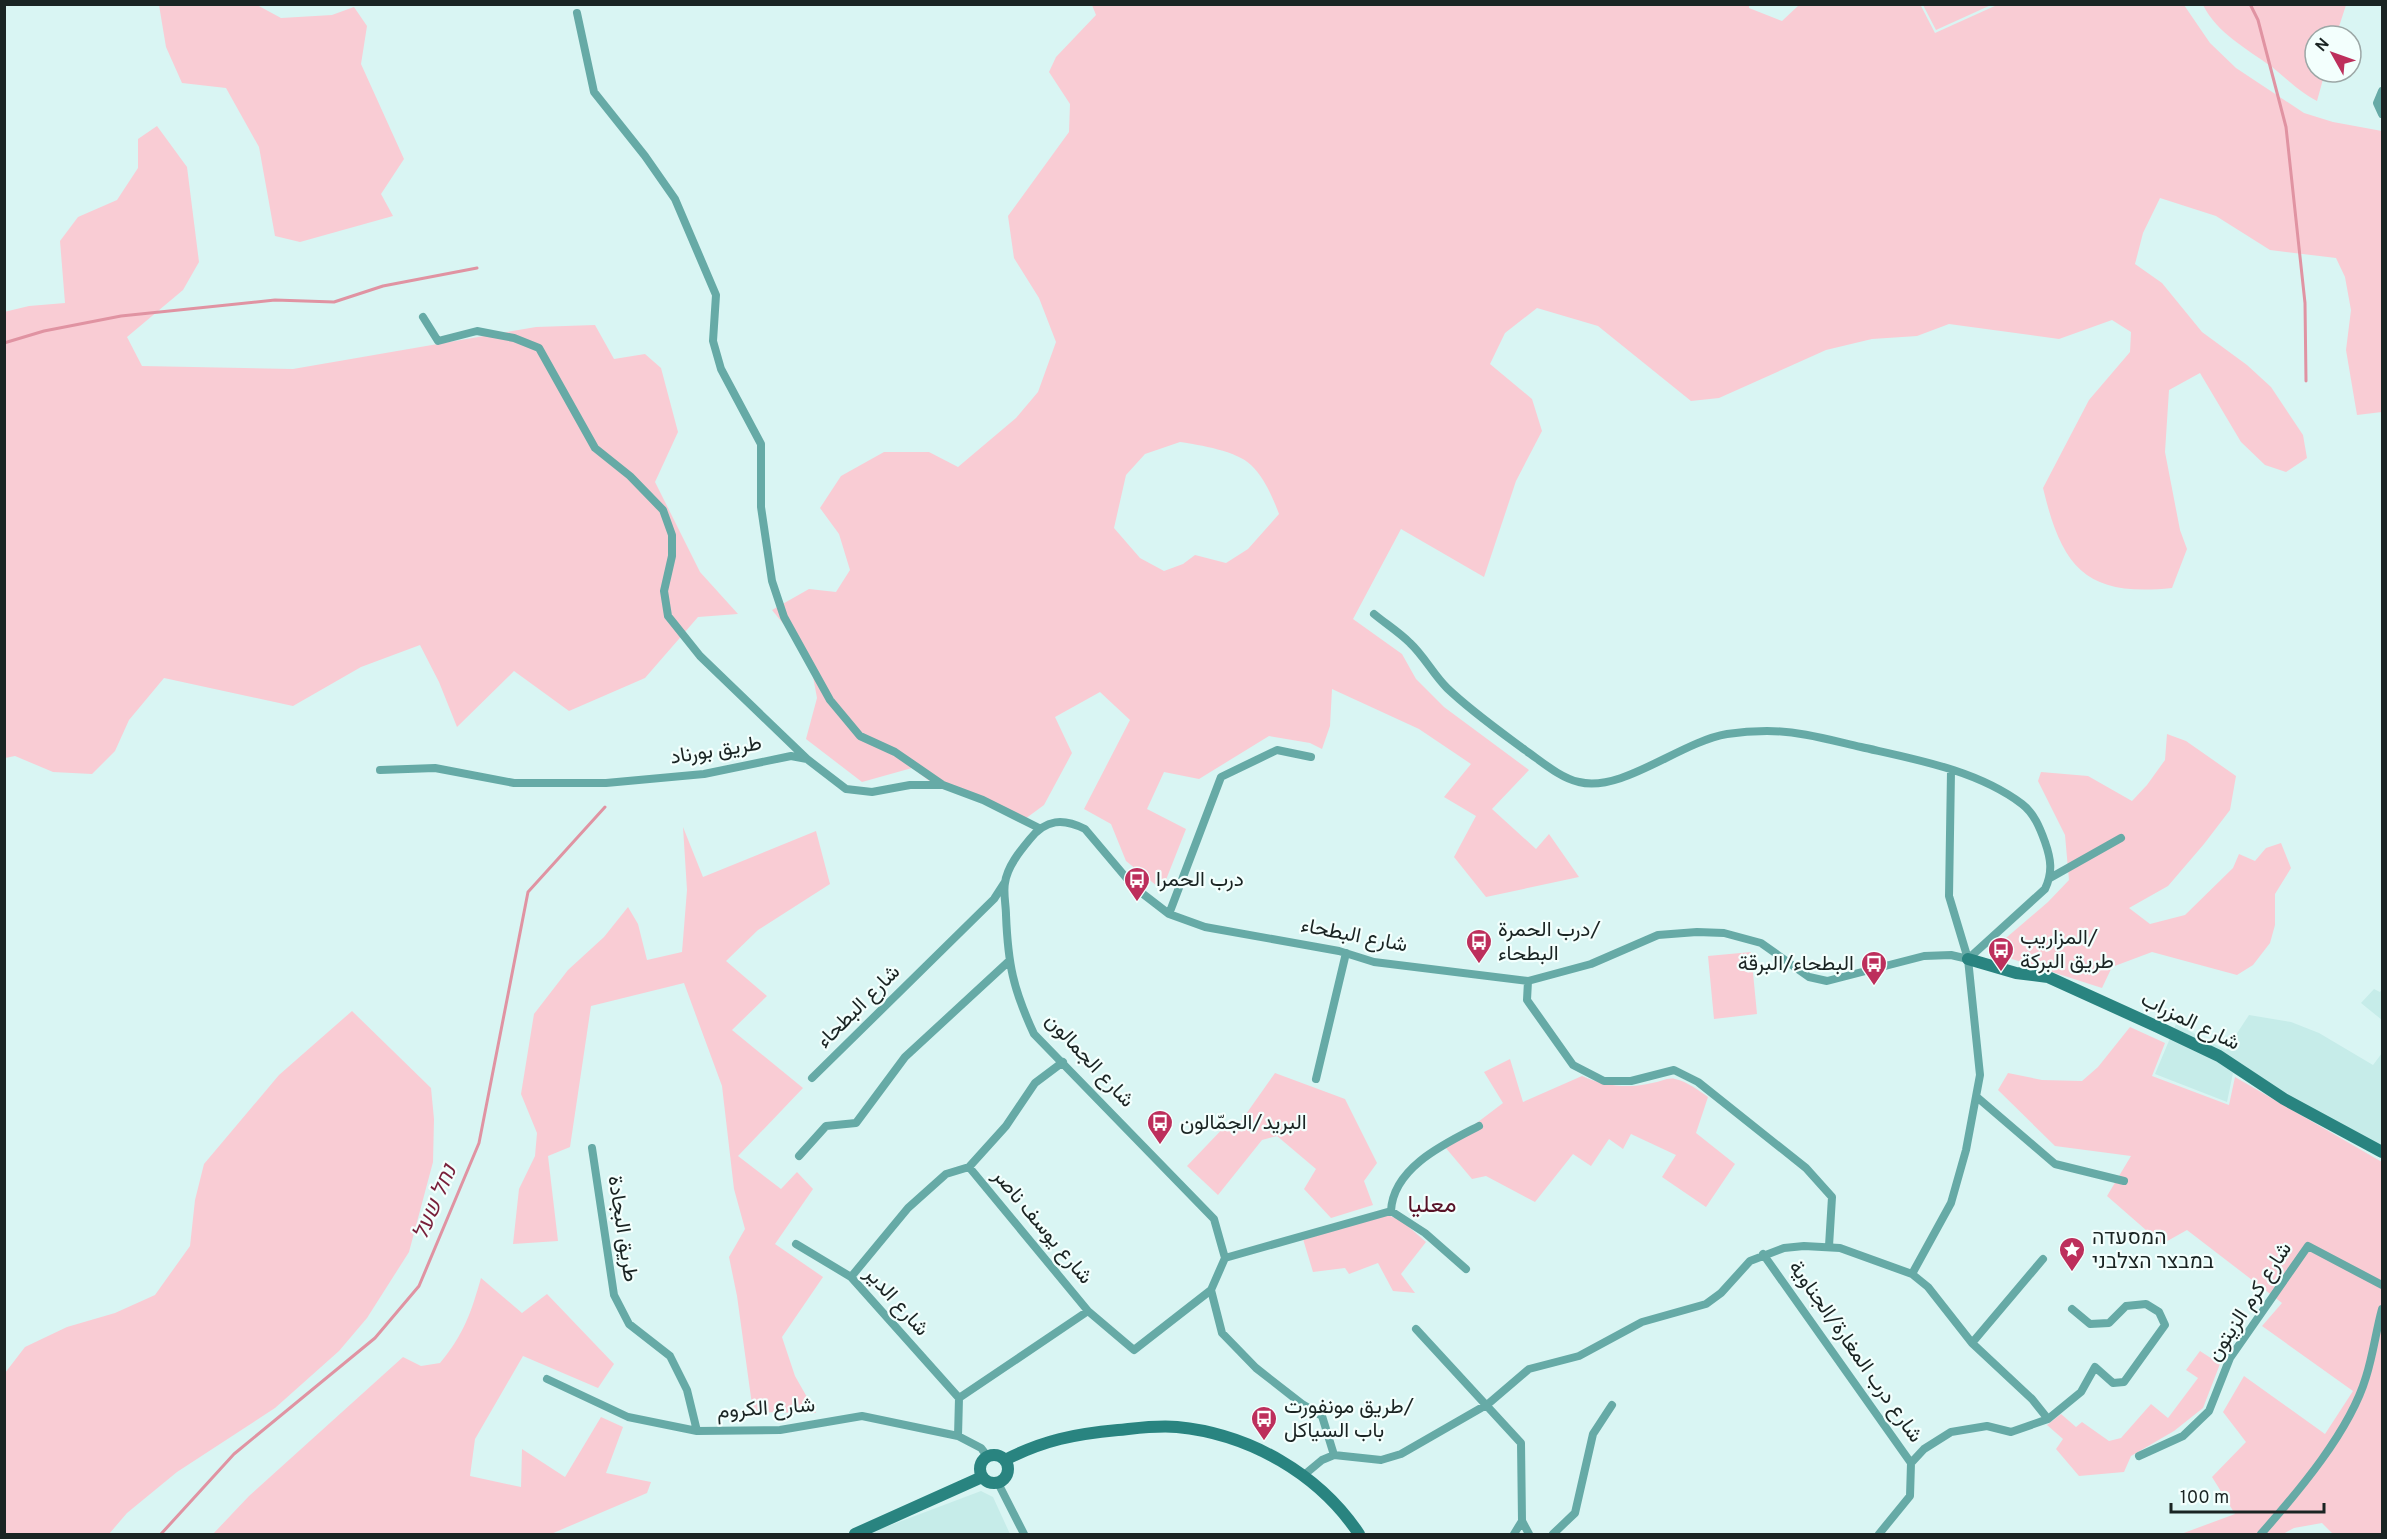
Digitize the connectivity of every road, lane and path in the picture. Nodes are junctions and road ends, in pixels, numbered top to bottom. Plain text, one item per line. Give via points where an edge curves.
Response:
1 (577, 13) dead end
2 (2382, 91) edge
3 (2382, 114) edge
4 (423, 317) dead end
5 (1374, 614) dead end
6 (1311, 757) dead end
7 (807, 759) junction
8 (380, 770) dead end
9 (1951, 771) junction
10 (943, 785) junction
11 (1039, 828) junction
12 (2121, 838) dead end
13 (2050, 878) junction
14 (1005, 882) junction
15 (1169, 914) junction
16 (1346, 953) junction
17 (1968, 958) junction
18 (1008, 962) junction
19 (1528, 981) junction
20 (1063, 1062) junction
21 (812, 1078) dead end
22 (1316, 1078) dead end
23 (1978, 1098) junction
24 (1479, 1126) dead end
25 (591, 1148) dead end
26 (2382, 1152) edge
27 (798, 1156) dead end
28 (969, 1167) junction
29 (2124, 1181) dead end
30 (1391, 1211) junction
31 (795, 1244) dead end
32 (1829, 1246) junction
33 (1763, 1254) junction
34 (1226, 1258) junction
35 (2043, 1259) dead end
36 (1466, 1269) dead end
37 (1912, 1274) junction
38 (851, 1277) junction
39 (2382, 1285) edge
40 (1211, 1290) junction
41 (2072, 1309) dead end
42 (2382, 1309) edge
43 (1088, 1311) junction
44 (1416, 1329) dead end
45 (1972, 1343) junction
46 (547, 1379) dead end
47 (959, 1398) junction
48 (1488, 1404) junction
49 (1612, 1405) dead end
50 (2048, 1419) junction
51 (697, 1431) junction
52 (958, 1436) junction
53 (1334, 1455) junction
54 (2139, 1456) dead end
55 (988, 1457) junction
56 (1005, 1460) junction
57 (1911, 1463) junction
58 (1304, 1476) junction
59 (982, 1477) junction
60 (998, 1483) junction
61 (1522, 1521) junction
62 (855, 1534) edge
63 (1024, 1534) edge
64 (1359, 1534) edge
65 (1514, 1534) edge
66 (1529, 1534) edge
67 (1554, 1534) edge
68 (1879, 1534) edge
69 (2261, 1534) edge

1 - 10 street via 594,92 675,199 716,295 713,341 721,369 761,444 761,507 772,581 784,617 830,700 860,736 895,752
2 - 3 street via 2377,103
4 - 7 street via 438,341 477,331 514,338 539,348 595,448 663,510 672,535 664,591 668,616 700,656
5 - 9 street via 1410,643 1446,687 1472,711 1545,765 1576,782 1609,784 1710,739 1767,731 1809,735
6 - 15 street via 1277,750 1221,777
7 - 8 street, طريق بورناد via 791,756 704,774 606,783 514,783 435,768
7 - 10 street via 846,789 872,792 910,784
9 - 13 street via 2001,791 2031,813 2051,859
9 - 17 street via 1949,896
10 - 11 street
11 - 14 street, شارع الجمالون via 1017,856
11 - 15 street, شارع البطحاء via 1058,821 1085,830 1134,887
12 - 13 street
13 - 17 street via 2045,889
14 - 18 street, شارع الجمالون
14 - 21 street, شارع البطحاء via 994,899
15 - 16 street, شارع البطحاء via 1205,927
16 - 19 street, شارع البطحاء via 1374,962
16 - 22 street
17 - 19 street, شارع البطحاء via 1924,956 1827,981 1809,977 1761,943 1724,933 1697,932 1658,935 1592,964
17 - 23 street via 1980,1074
17 - 26 main road, شارع المزراب via 2016,973 2048,977 2158,1027 2219,1056 2284,1099
18 - 20 street, شارع الجمالون via 1017,997 1034,1034
18 - 27 street via 905,1057 856,1123 826,1126
19 - 32 street via 1527,1000 1573,1065 1604,1081 1631,1081 1674,1071 1698,1082 1806,1168 1832,1197
20 - 28 street, شارع يوسف ناصر via 1035,1083 1006,1126
20 - 34 street, شارع الجمالون via 1214,1219
23 - 29 street via 2055,1164
23 - 37 street via 1951,1203
24 - 30 street via 1412,1166 1391,1201
25 - 51 street, طريق البجادة via 614,1295 629,1324 670,1356 687,1390
28 - 38 street, شارع يوسف ناصر via 946,1174 908,1208
28 - 43 street, شارع يوسف ناصر
30 - 34 street
30 - 36 street via 1425,1233
31 - 38 street, شارع الدير
32 - 33 street via 1784,1248
32 - 37 street
33 - 48 street via 1750,1261 1706,1304 1642,1322 1579,1356 1530,1369
33 - 57 street, شارع درب المغارة/الجناوية
34 - 40 street
35 - 45 street
37 - 45 street via 1928,1287
38 - 47 street, شارع الدير
39 - 54 street, شارع كرم الزيتون via 2308,1246 2230,1358 2209,1411 2184,1436
40 - 43 street, شارع يوسف ناصر via 1134,1350
40 - 53 street via 1222,1333 1256,1368 1322,1416
41 - 50 street via 2090,1324 2109,1323 2126,1306 2146,1304 2159,1312 2165,1324 2124,1382 2113,1383 2095,1367 2081,1392
42 - 69 street via 2366,1379 2336,1440
43 - 47 street
44 - 48 street
45 - 50 street
46 - 51 street, شارع الكروم via 628,1417
47 - 52 street
48 - 53 street via 1401,1454 1381,1460
48 - 61 street via 1521,1443
49 - 67 street via 1593,1434 1575,1513
50 - 57 street via 2011,1432 1987,1426 1951,1432 1924,1449
51 - 52 street, شارع الكروم via 780,1430 862,1416
52 - 55 street, شارع الكروم via 981,1448
53 - 58 street
55 - 56 main road
55 - 59 main road via 981,1463
56 - 58 main road via 1041,1443 1078,1434 1175,1427 1230,1438 1282,1459
56 - 60 main road via 1008,1474
57 - 68 street, شارع درب المغارة/الجناوية via 1910,1496
58 - 64 main road
59 - 60 main road via 989,1483
59 - 62 main road
60 - 63 street
61 - 65 street
61 - 66 street

